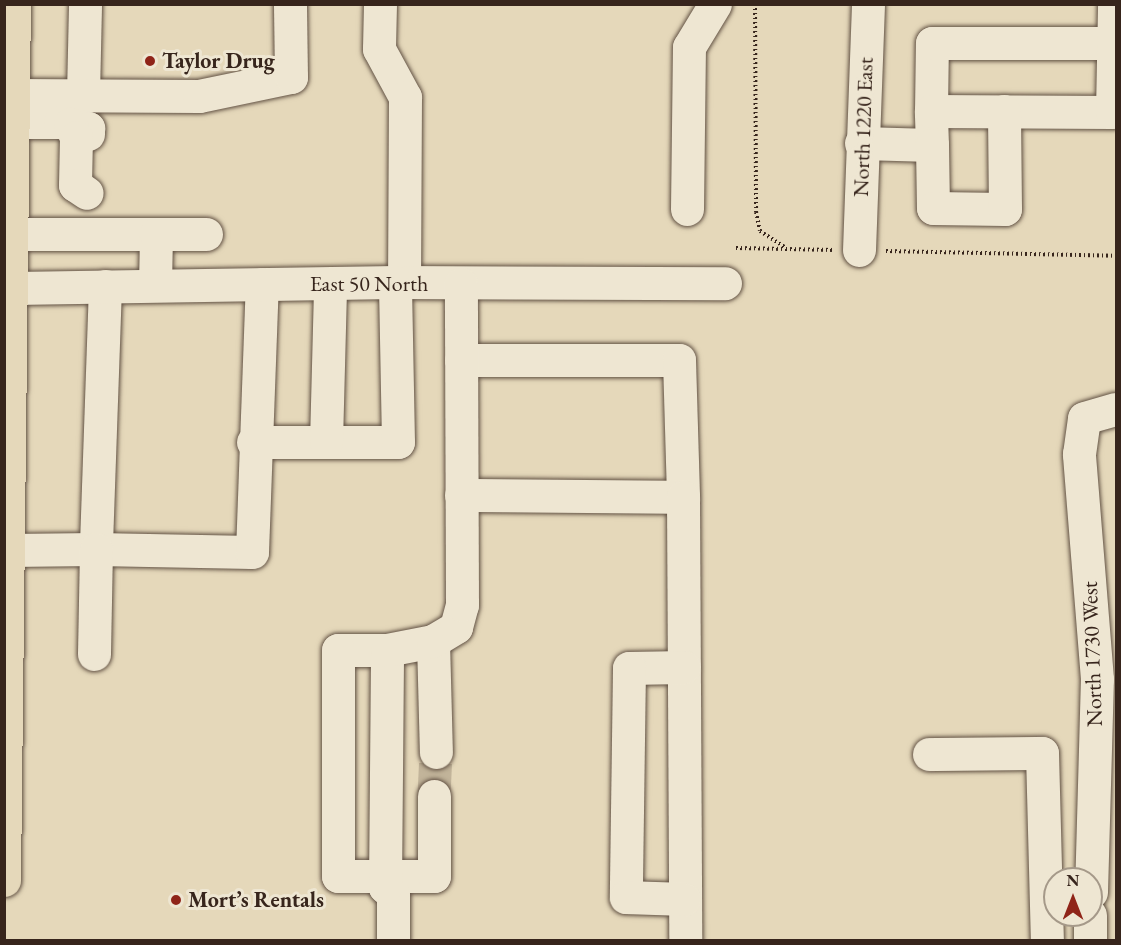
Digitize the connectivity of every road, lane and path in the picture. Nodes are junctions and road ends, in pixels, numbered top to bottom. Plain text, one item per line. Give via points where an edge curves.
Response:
1 (14, 4) edge
2 (85, 4) edge
3 (290, 4) edge
4 (380, 4) edge
5 (715, 4) edge
6 (756, 4) edge
7 (868, 4) edge
8 (1114, 4) edge
9 (1114, 43) edge
10 (12, 91) edge
11 (83, 94) junction
12 (932, 111) junction
13 (1004, 111) junction
14 (1114, 112) edge
15 (861, 143) junction
16 (932, 145) junction
17 (687, 209) dead end
18 (14, 234) junction
19 (86, 234) junction
20 (156, 234) junction
21 (206, 234) dead end
22 (736, 248) dead end
23 (789, 249) junction
24 (859, 250) junction
25 (1116, 256) edge
26 (400, 283) junction
27 (725, 283) dead end
28 (262, 284) junction
29 (461, 284) junction
30 (155, 285) junction
31 (330, 285) junction
32 (105, 286) junction
33 (14, 288) junction
34 (461, 360) junction
35 (7, 409) edge
36 (1116, 409) edge
37 (254, 442) junction
38 (326, 442) junction
39 (461, 495) junction
40 (683, 497) junction
41 (96, 549) junction
42 (7, 555) edge
43 (433, 641) junction
44 (387, 650) junction
45 (94, 654) dead end
46 (684, 667) junction
47 (436, 752) tunnel mouth
48 (929, 754) dead end
49 (434, 796) tunnel mouth
50 (1092, 867) edge
51 (4, 880) edge
52 (385, 881) junction
53 (684, 899) junction
54 (373, 940) edge
55 (393, 940) edge
56 (685, 940) edge
57 (1047, 940) edge

1 - 10 main road
2 - 11 street
3 - 11 street via 291,77 199,96
4 - 26 street via 379,49 405,97
5 - 17 street via 689,47
6 - 23 path via 756,212 760,231
7 - 15 street, North 1220 East
8 - 9 street
9 - 12 street via 932,43
9 - 14 street
10 - 11 street
10 - 18 main road
10 - 19 street via 82,140
12 - 13 street
12 - 16 street
13 - 14 street
13 - 16 street via 1005,209 933,208
15 - 16 street
15 - 24 street, North 1220 East
18 - 19 street
18 - 33 main road
19 - 20 street
20 - 21 street
20 - 30 street
22 - 23 path
23 - 24 path
24 - 25 path
26 - 29 street, East 50 North
26 - 31 street, East 50 North
26 - 38 street via 398,442
27 - 29 street, East 50 North
28 - 30 street, East 50 North
28 - 31 street, East 50 North
28 - 37 street
29 - 34 street
30 - 32 street, East 50 North
31 - 38 street
32 - 33 street, East 50 North
32 - 41 street
33 - 35 main road
34 - 39 street
34 - 40 street via 679,360
35 - 42 main road
36 - 50 street, North 1730 West via 1084,418 1079,454 1097,679
37 - 38 street
37 - 41 street via 252,552
39 - 40 street
39 - 43 street via 462,604 456,627
40 - 46 street
41 - 42 street
41 - 45 street
42 - 51 main road
43 - 44 street
43 - 47 street
44 - 52 street
44 - 52 street via 339,650 338,662 338,876
46 - 53 street
46 - 53 street via 628,668 627,897
48 - 57 street via 1042,753
49 - 52 street via 434,876
52 - 54 street via 374,894
52 - 55 street via 393,894
53 - 56 street

